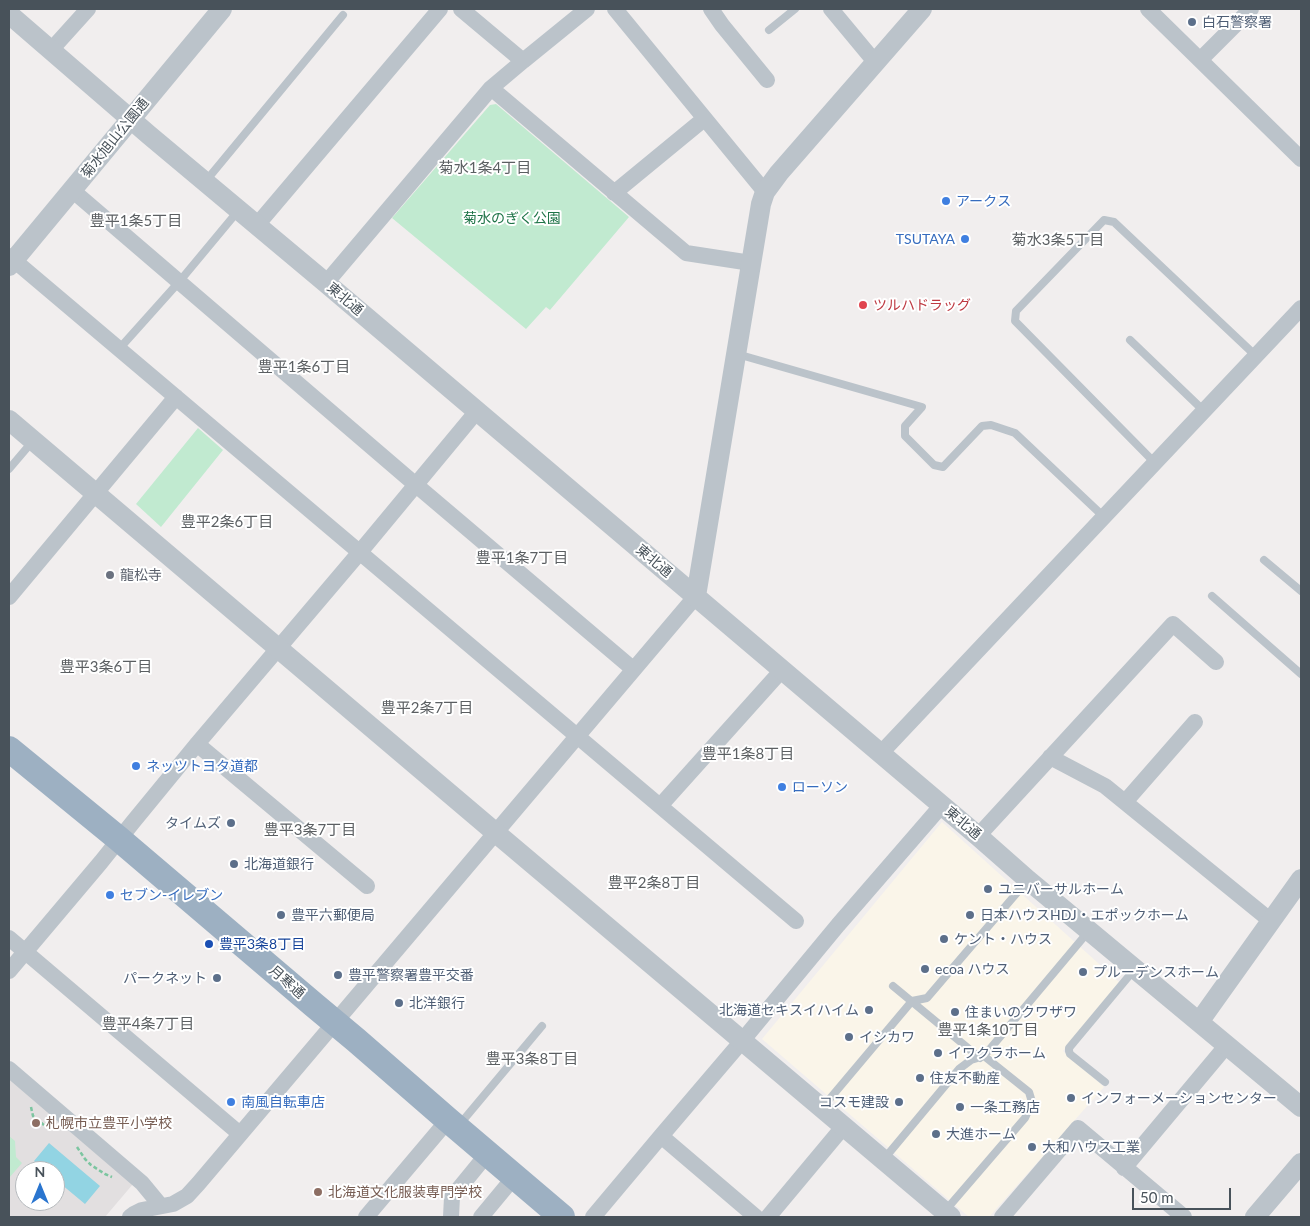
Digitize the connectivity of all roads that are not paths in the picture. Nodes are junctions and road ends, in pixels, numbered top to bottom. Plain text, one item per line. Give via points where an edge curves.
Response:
1 (88, 9) edge
2 (222, 9) edge
3 (440, 9) edge
4 (461, 9) edge
5 (588, 9) edge
6 (615, 9) edge
7 (711, 9) edge
8 (795, 9) edge
9 (831, 9) edge
10 (922, 9) edge
11 (1148, 9) edge
12 (1251, 9) edge
13 (9, 14) edge
14 (343, 16) dead end
15 (769, 30) dead end
16 (51, 50) junction
17 (1200, 60) junction
18 (522, 61) junction
19 (875, 62) junction
20 (767, 80) dead end
21 (492, 88) junction
22 (131, 119) junction
23 (704, 119) junction
24 (1301, 159) edge
25 (205, 182) junction
26 (72, 190) junction
27 (614, 192) junction
28 (765, 192) junction
29 (239, 210) junction
30 (257, 225) junction
31 (10, 261) edge
32 (751, 263) junction
33 (178, 282) junction
34 (326, 283) junction
35 (1301, 308) edge
36 (1130, 340) dead end
37 (119, 349) junction
38 (737, 354) junction
39 (1256, 356) junction
40 (176, 397) junction
41 (477, 411) junction
42 (1204, 411) junction
43 (9, 420) edge
44 (33, 440) junction
45 (1155, 463) junction
46 (9, 469) edge
47 (416, 485) junction
48 (96, 494) junction
49 (1104, 517) junction
50 (360, 552) junction
51 (1264, 560) dead end
52 (1301, 591) edge
53 (696, 596) junction
54 (1212, 596) dead end
55 (9, 597) edge
56 (279, 648) junction
57 (1216, 662) dead end
58 (633, 669) junction
59 (782, 670) junction
60 (1301, 674) edge
61 (1195, 722) dead end
62 (577, 736) junction
63 (197, 744) junction
64 (9, 749) edge
65 (881, 753) junction
66 (1050, 757) junction
67 (1125, 802) junction
68 (942, 805) junction
69 (660, 806) junction
70 (496, 833) junction
71 (978, 836) junction
72 (119, 839) junction
73 (1301, 879) edge
74 (1028, 880) junction
75 (367, 886) dead end
76 (796, 921) dead end
77 (1271, 922) junction
78 (1089, 930) junction
79 (9, 938) edge
80 (26, 951) junction
81 (1135, 969) junction
82 (9, 971) edge
83 (893, 986) dead end
84 (912, 1001) junction
85 (336, 1022) junction
86 (1200, 1022) junction
87 (542, 1026) dead end
88 (742, 1041) junction
89 (1227, 1045) junction
90 (982, 1057) junction
91 (9, 1069) edge
92 (1105, 1082) dead end
93 (1301, 1107) edge
94 (822, 1108) junction
95 (452, 1124) junction
96 (844, 1126) junction
97 (240, 1134) junction
98 (661, 1136) junction
99 (488, 1153) junction
100 (884, 1160) junction
101 (1301, 1163) edge
102 (1124, 1168) junction
103 (515, 1176) junction
104 (161, 1206) junction
105 (945, 1215) edge
106 (130, 1217) edge
107 (366, 1217) edge
108 (451, 1217) edge
109 (482, 1217) edge
110 (562, 1217) edge
111 (593, 1217) edge
112 (756, 1217) edge
113 (768, 1217) edge
114 (1002, 1217) edge
115 (1184, 1217) edge
116 (1255, 1217) edge

1 - 16 street
2 - 22 street, 菊水旭山公園通
3 - 30 street
4 - 18 street
5 - 18 street
6 - 23 street
7 - 20 street
8 - 15 lane
9 - 19 street
10 - 19 street
11 - 17 street
12 - 17 street
13 - 16 street, 東北通
14 - 25 lane
16 - 22 street, 東北通
17 - 24 street
18 - 21 street
19 - 28 street
21 - 27 street
21 - 34 street
22 - 25 street, 東北通
22 - 26 street, 菊水旭山公園通
23 - 27 street
23 - 28 street
25 - 29 street, 東北通
26 - 31 street, 菊水旭山公園通
26 - 33 street
27 - 32 street via 686,253
28 - 32 street
29 - 30 street, 東北通
29 - 33 lane
30 - 34 street, 東北通
31 - 37 street
32 - 38 street
33 - 37 lane
33 - 47 street
34 - 41 street, 東北通
35 - 39 street
36 - 42 lane
37 - 40 street
38 - 49 lane via 922,407 905,426 904,436 934,465 943,467 982,426 991,425 1015,433
38 - 53 street
39 - 42 street
39 - 45 lane via 1114,222 1104,220 1016,311 1015,320
40 - 48 street
40 - 50 street
41 - 47 street
41 - 53 street, 東北通
42 - 45 street
43 - 44 street
44 - 46 lane
44 - 48 street
45 - 49 street
47 - 50 street
47 - 58 street
48 - 55 street
48 - 56 street
49 - 65 street
50 - 56 street
50 - 62 street
51 - 52 lane
53 - 58 street
53 - 59 street, 東北通
54 - 60 lane
56 - 63 street
56 - 70 street
57 - 66 street via 1173,624
58 - 62 street
59 - 65 street, 東北通
59 - 69 street
61 - 67 street
62 - 69 street
62 - 70 street
63 - 72 street
63 - 75 street
64 - 72 highway, 月寒通
65 - 68 street, 東北通
66 - 67 street via 1105,786
66 - 71 street
67 - 77 street
68 - 71 street, 東北通
68 - 88 street
69 - 76 street
70 - 85 street
70 - 88 street
71 - 74 street, 東北通
72 - 80 street
72 - 85 highway, 月寒通
73 - 77 street
74 - 78 street, 東北通
74 - 84 lane via 927,998
77 - 86 street
78 - 81 street, 東北通
78 - 90 lane
79 - 80 street
80 - 82 street
80 - 97 street
81 - 86 street, 東北通
81 - 92 lane via 1069,1048 1070,1054
83 - 84 lane
84 - 90 lane
84 - 94 lane
85 - 95 highway, 月寒通
85 - 97 street
86 - 89 street, 東北通
87 - 95 lane
88 - 94 street
88 - 98 street
89 - 93 street, 東北通
89 - 102 street
90 - 100 lane via 958,1068
90 - 105 lane via 1029,1092 1032,1102 1025,1118
91 - 104 street via 142,1183
94 - 96 street
95 - 99 highway, 月寒通
95 - 107 street
96 - 100 street
96 - 113 street
97 - 104 street via 187,1196
98 - 111 street
98 - 112 street
99 - 103 highway, 月寒通
99 - 108 street via 452,1197
100 - 105 street
101 - 116 street
102 - 114 street via 1078,1128
102 - 115 street
103 - 109 street
103 - 110 highway, 月寒通
104 - 106 street via 142,1210

